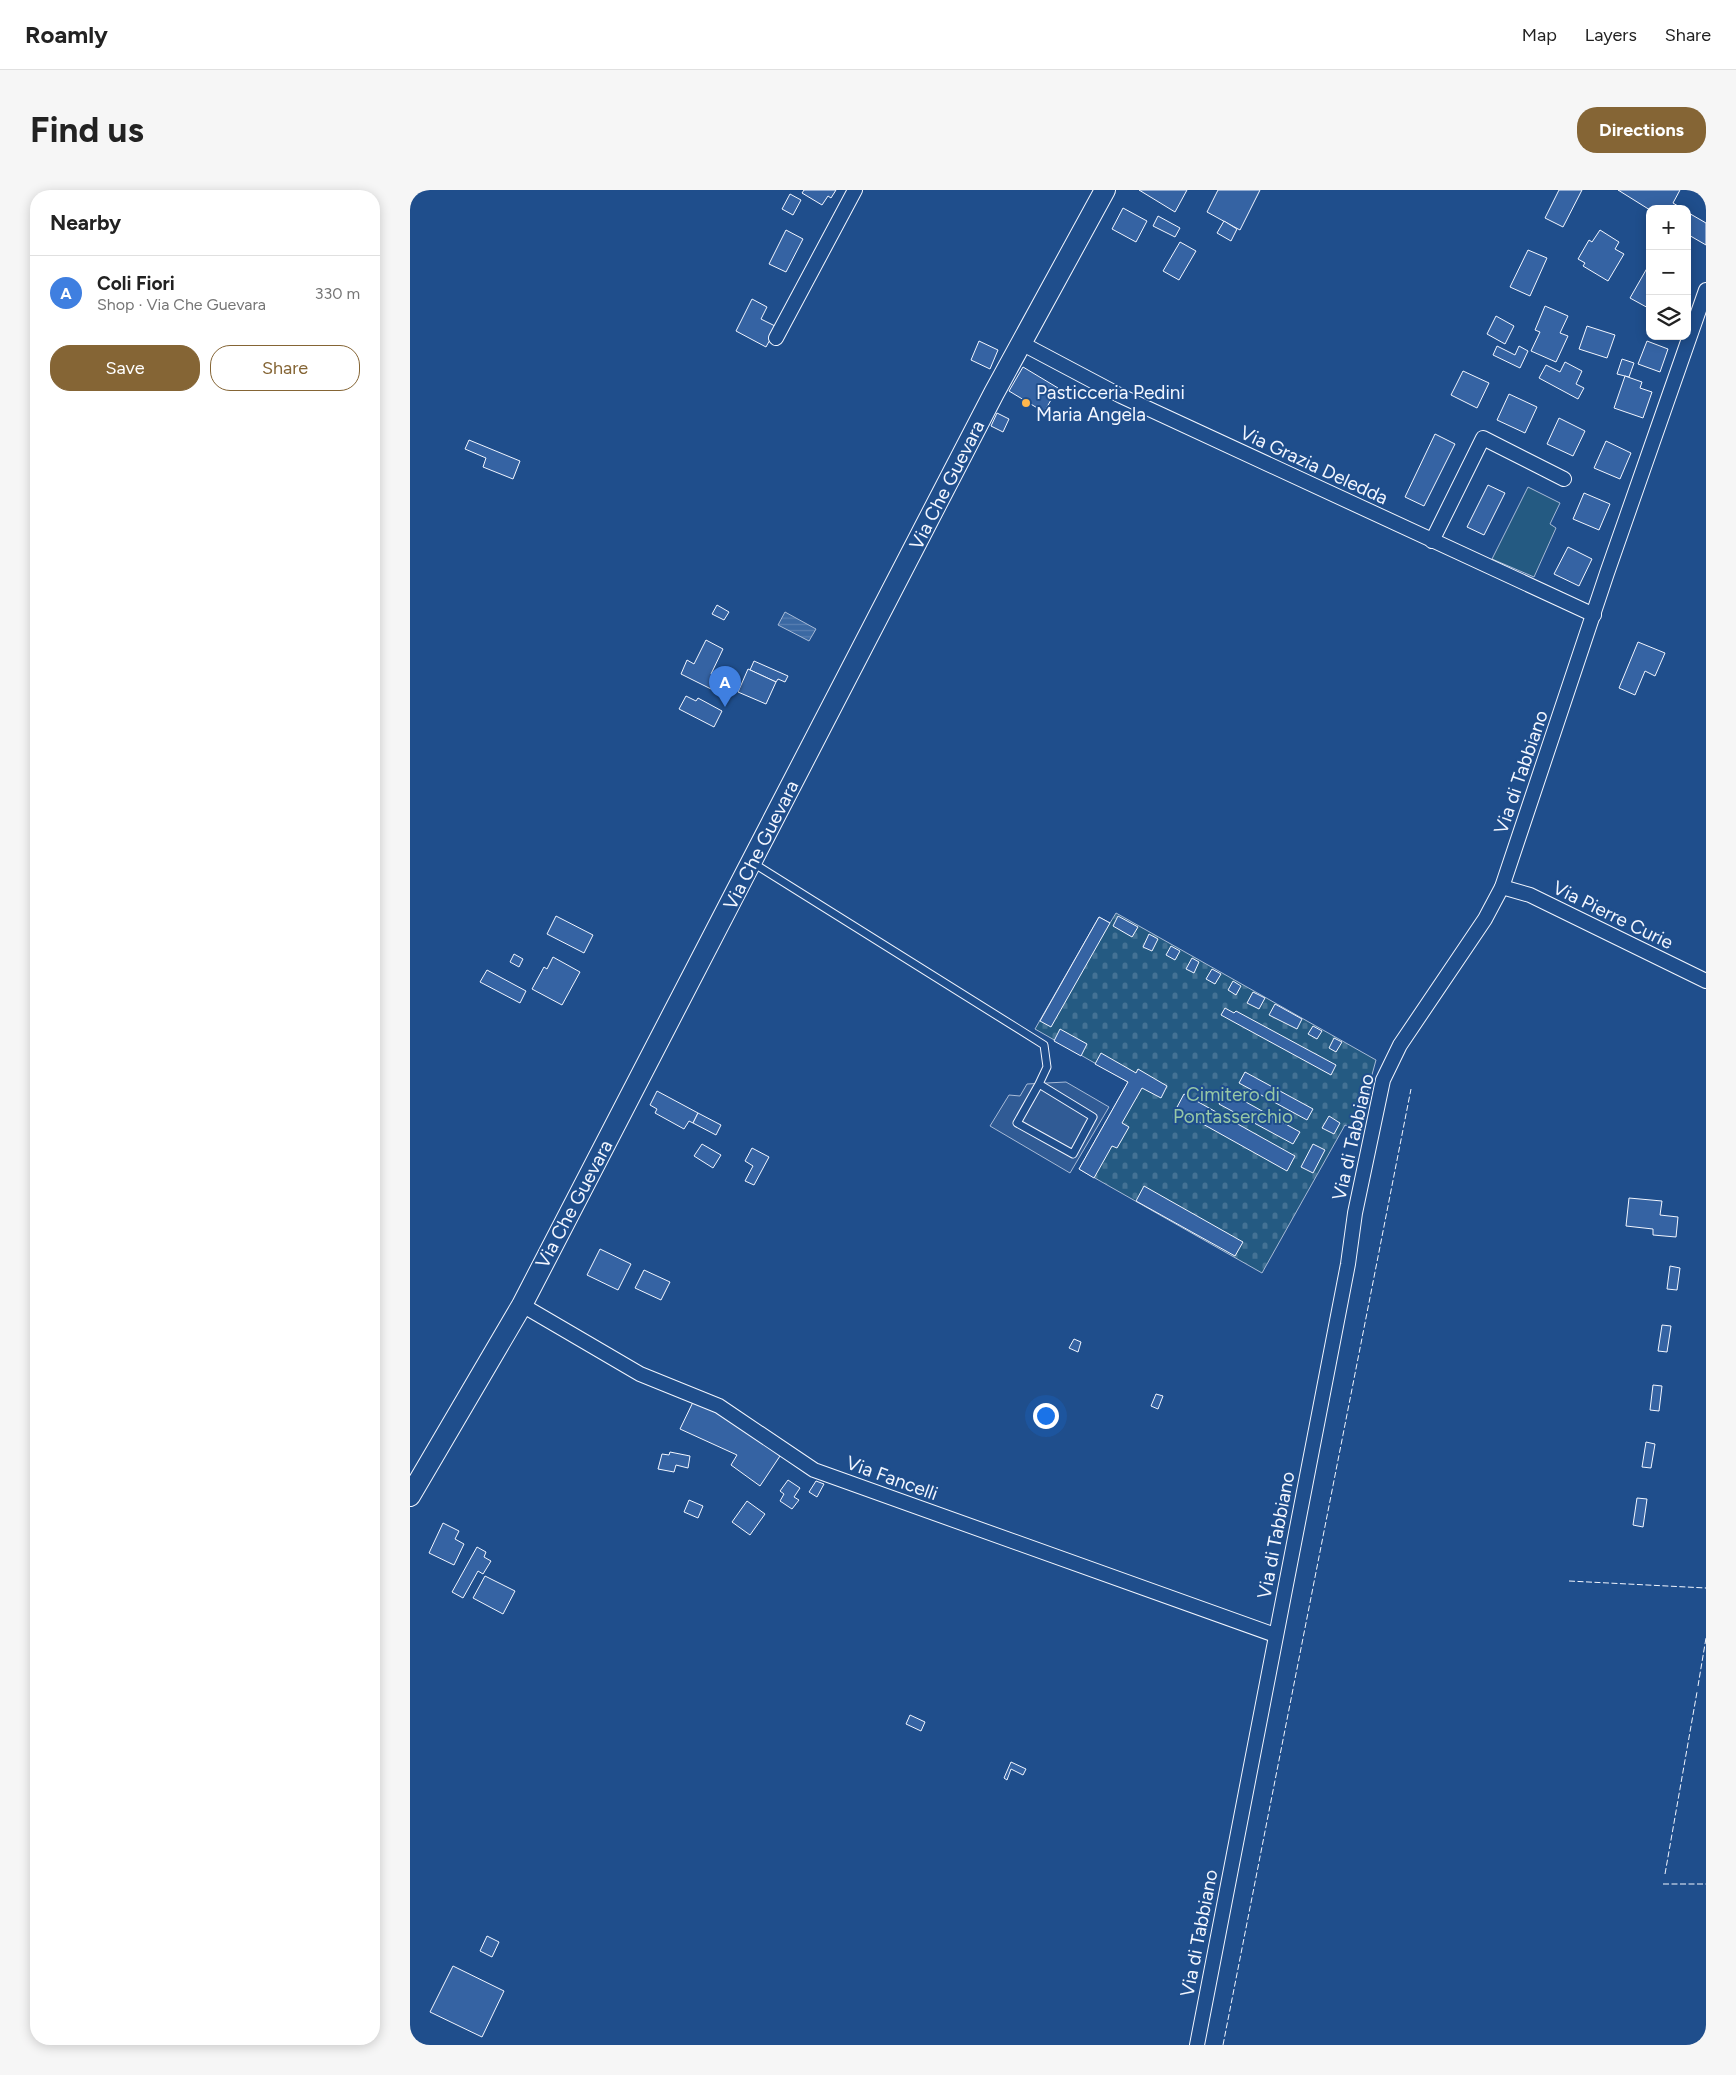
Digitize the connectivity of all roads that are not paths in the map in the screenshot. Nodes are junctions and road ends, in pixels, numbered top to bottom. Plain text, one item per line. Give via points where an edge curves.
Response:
1 (855, 190) edge
2 (1103, 191) edge
3 (1706, 290) edge
4 (776, 338) dead end
5 (1021, 343) junction
6 (1564, 479) dead end
7 (1432, 541) junction
8 (1594, 615) junction
9 (752, 863) junction
10 (1502, 887) junction
11 (1706, 981) edge
12 (1040, 1084) junction
13 (522, 1305) junction
14 (410, 1496) edge
15 (1275, 1635) junction
16 (1197, 2045) edge

1 - 4 street
2 - 5 main road, Via Che Guevara
3 - 8 street, Via di Tabbiano
5 - 7 street, Via Grazia Deledda via 1121,396
5 - 9 main road, Via Che Guevara
6 - 7 street via 1483,438
7 - 8 street, Via Grazia Deledda
8 - 10 street, Via di Tabbiano
9 - 12 lane via 1044,1045 1047,1067
9 - 13 main road, Via Che Guevara
10 - 11 street, Via Pierre Curie via 1530,895
10 - 15 street, Via di Tabbiano via 1485,919 1400,1045 1383,1080
12 - 12 lane via 1094,1117 1073,1154 1017,1123
13 - 14 main road, Via Che Guevara
13 - 15 street, Via Fancelli via 640,1374 719,1406 814,1470
15 - 16 street, Via di Tabbiano

